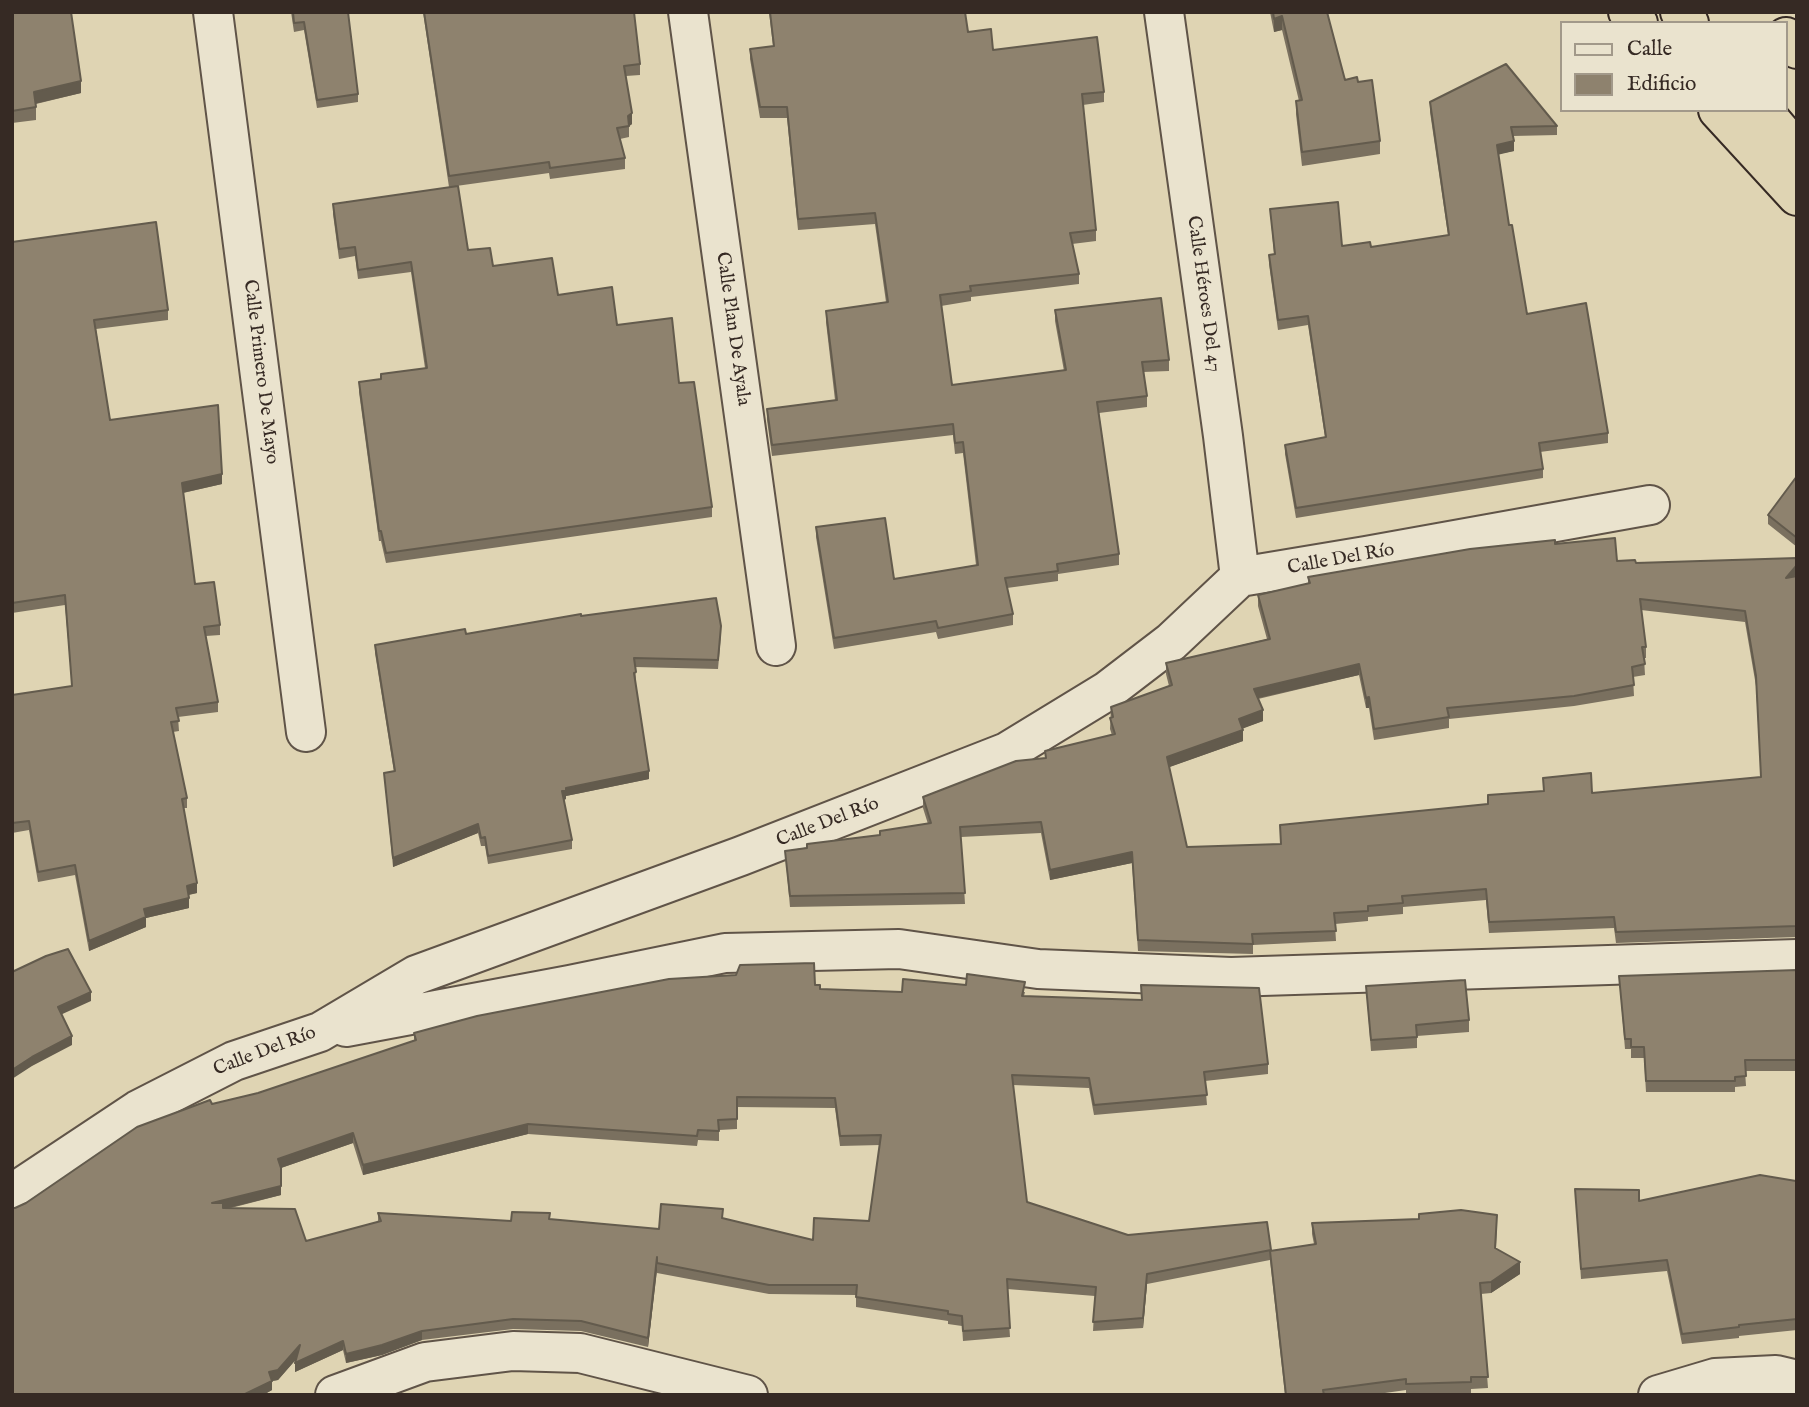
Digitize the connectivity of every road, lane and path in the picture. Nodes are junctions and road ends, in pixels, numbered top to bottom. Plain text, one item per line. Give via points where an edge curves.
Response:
1 (213, 12) edge
2 (688, 12) edge
3 (1164, 12) edge
4 (1720, 112) edge
5 (1764, 112) edge
6 (1797, 151) edge
7 (1797, 196) edge
8 (1650, 505) dead end
9 (1240, 577) junction
10 (776, 646) dead end
11 (306, 732) dead end
12 (1797, 959) edge
13 (320, 1032) junction
14 (12, 1196) edge
15 (1797, 1380) edge
16 (335, 1395) edge
17 (748, 1395) edge
18 (1658, 1395) edge

1 - 11 street, Calle Primero De Mayo
2 - 10 street, Calle Plan De Ayala
3 - 9 street, Calle Héroes Del 47
4 - 7 highway
5 - 6 highway
8 - 9 street, Calle Del Río
9 - 13 street, Calle Del Río via 1171,642 1107,691 1007,752 416,975
12 - 13 street via 1231,977 1038,968 899,949 725,953
13 - 14 street, Calle Del Río via 234,1061 138,1110
15 - 18 street via 1776,1375 1715,1378
16 - 17 street via 425,1363 513,1351 580,1353

